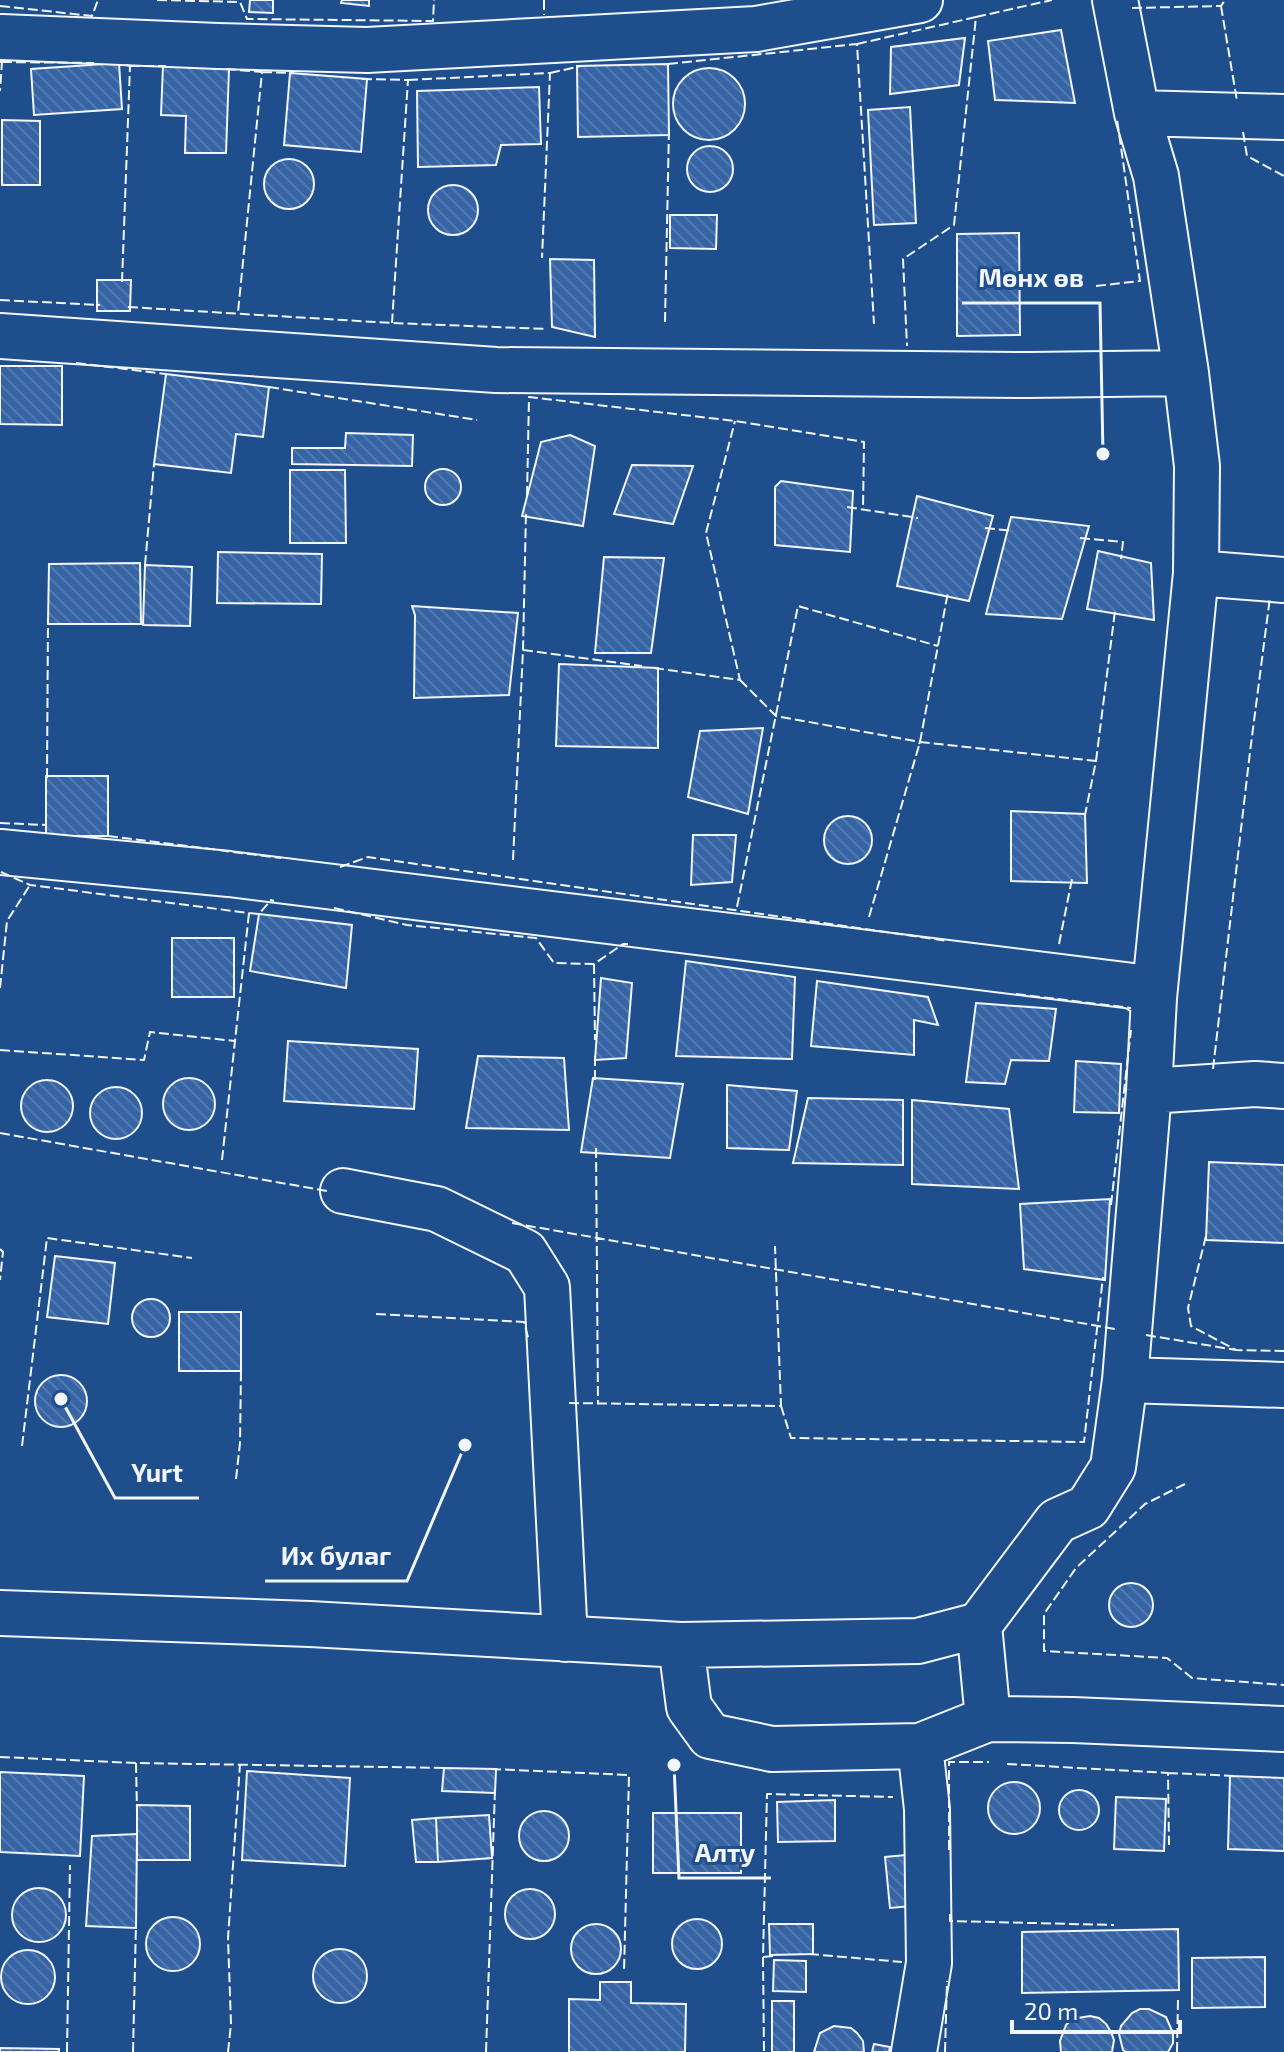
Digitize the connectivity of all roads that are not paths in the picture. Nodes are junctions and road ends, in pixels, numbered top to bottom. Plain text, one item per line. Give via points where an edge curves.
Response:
1 (920, 0) edge
2 (1115, 0) edge
3 (2, 37) edge
4 (1137, 113) junction
5 (1284, 117) edge
6 (0, 336) edge
7 (1186, 373) junction
8 (1196, 573) junction
9 (1284, 580) edge
10 (0, 852) edge
11 (1154, 998) junction
12 (1284, 1086) edge
13 (1149, 1091) junction
14 (343, 1191) dead end
15 (1125, 1380) junction
16 (1284, 1385) edge
17 (0, 1613) edge
18 (979, 1625) junction
19 (565, 1639) junction
20 (681, 1645) junction
21 (988, 1719) junction
22 (1284, 1729) edge
23 (920, 1746) junction
24 (914, 2052) edge

1 - 3 street via 756,29 367,50
2 - 4 street
4 - 5 street
4 - 7 street via 1156,176
6 - 7 street via 496,370
7 - 8 street via 1197,466
8 - 9 street
8 - 11 street
10 - 11 street via 229,874 1133,986
11 - 13 street
12 - 13 street
13 - 15 street
14 - 19 street via 437,1209 525,1252 547,1287
15 - 16 street
15 - 18 street via 1113,1467 1088,1507 1057,1521
17 - 19 street
18 - 20 street via 918,1641
18 - 21 street
19 - 20 street
20 - 23 street via 689,1707 710,1736 772,1749
21 - 22 street
21 - 23 street
23 - 24 street via 927,1809 929,1963

